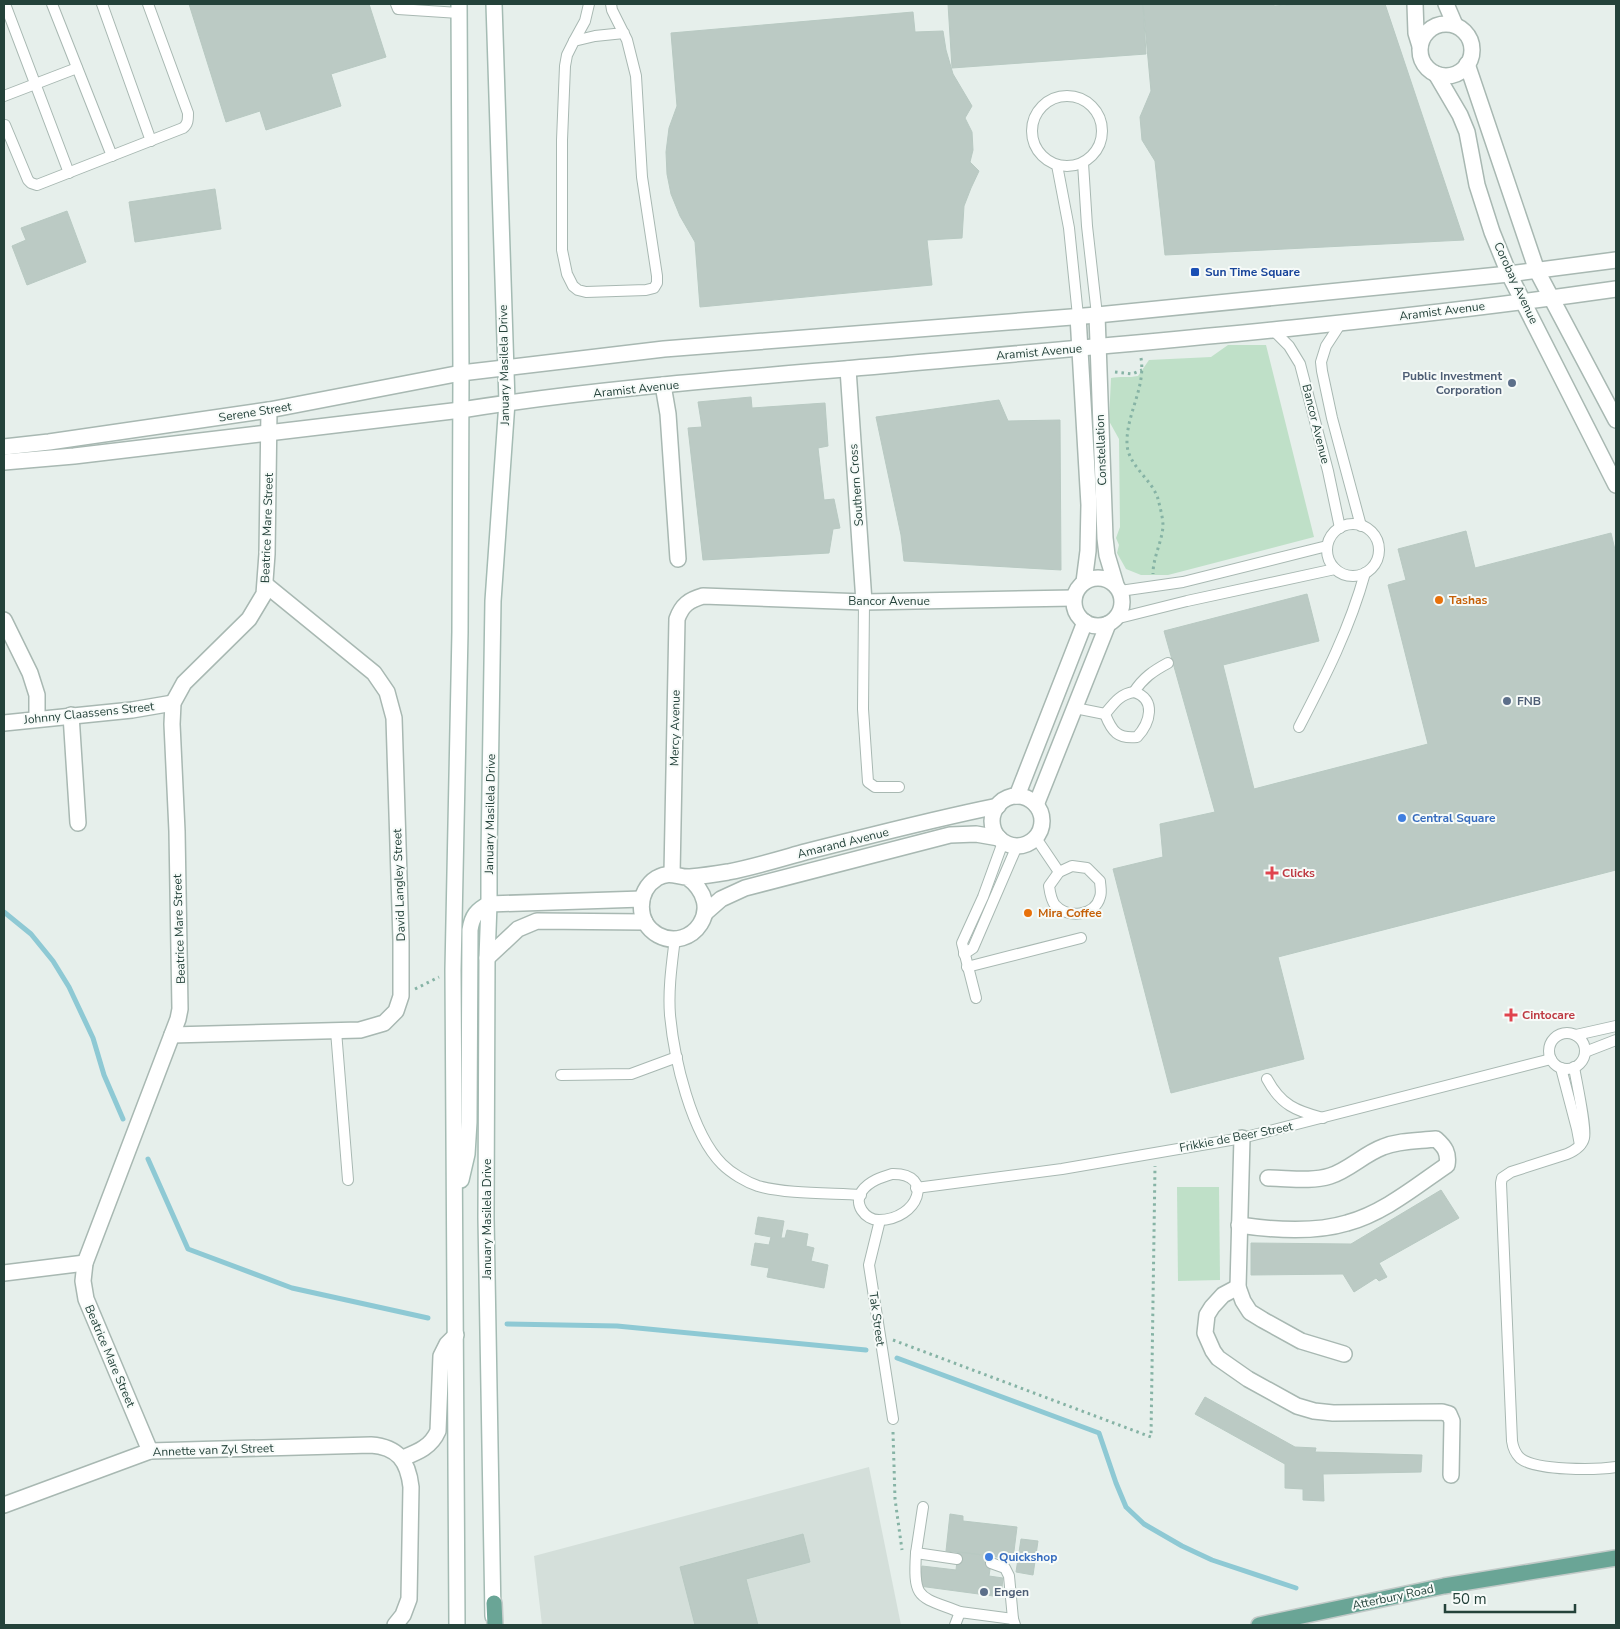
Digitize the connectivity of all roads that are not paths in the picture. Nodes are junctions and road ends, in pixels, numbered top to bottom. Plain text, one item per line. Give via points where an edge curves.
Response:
1 (5, 4) edge
2 (52, 4) edge
3 (102, 4) edge
4 (148, 4) edge
5 (396, 4) edge
6 (495, 4) edge
7 (589, 4) edge
8 (611, 4) edge
9 (1415, 4) edge
10 (1446, 4) edge
11 (459, 9) edge
12 (1455, 25) junction
13 (624, 33) junction
14 (574, 41) junction
15 (1420, 46) junction
16 (1467, 64) junction
17 (76, 68) junction
18 (1436, 74) junction
19 (35, 83) junction
20 (4, 96) edge
21 (5, 125) dead end
22 (151, 141) junction
23 (112, 156) junction
24 (1083, 163) junction
25 (1057, 165) junction
26 (70, 173) junction
27 (1087, 226) junction
28 (1069, 228) junction
29 (1616, 260) edge
30 (1537, 270) junction
31 (1509, 274) junction
32 (1616, 290) edge
33 (1551, 299) junction
34 (1523, 301) junction
35 (1097, 315) junction
36 (1078, 316) junction
37 (1340, 323) junction
38 (1273, 330) junction
39 (1097, 346) junction
40 (1080, 348) junction
41 (505, 368) junction
42 (848, 369) junction
43 (461, 373) junction
44 (662, 386) junction
45 (507, 402) junction
46 (269, 410) junction
47 (461, 410) junction
48 (1616, 420) edge
49 (270, 432) junction
50 (4, 447) edge
51 (4, 462) edge
52 (1616, 485) edge
53 (1361, 526) junction
54 (1340, 528) junction
55 (1327, 546) junction
56 (678, 559) dead end
57 (1335, 569) junction
58 (1365, 573) junction
59 (1084, 582) junction
60 (266, 585) junction
61 (1118, 588) junction
62 (704, 596) joint
63 (1074, 598) junction
64 (864, 602) junction
65 (4, 620) edge
66 (1085, 622) junction
67 (1112, 622) junction
68 (1168, 663) dead end
69 (1134, 692) junction
70 (174, 703) junction
71 (1075, 708) junction
72 (1105, 714) junction
73 (71, 715) junction
74 (37, 719) junction
75 (4, 723) edge
76 (1299, 727) dead end
77 (899, 787) dead end
78 (1017, 796) junction
79 (1036, 805) junction
80 (998, 806) junction
81 (78, 824) dead end
82 (1036, 838) junction
83 (1006, 842) junction
84 (1059, 872) junction
85 (672, 874) junction
86 (687, 877) junction
87 (642, 899) junction
88 (489, 904) junction
89 (705, 913) junction
90 (645, 922) junction
91 (675, 938) junction
92 (1081, 938) dead end
93 (487, 958) junction
94 (967, 967) junction
95 (976, 998) dead end
96 (1616, 1026) edge
97 (336, 1030) junction
98 (172, 1035) junction
99 (1576, 1035) junction
100 (1616, 1040) edge
101 (1585, 1052) junction
102 (677, 1057) junction
103 (1551, 1059) junction
104 (1574, 1067) junction
105 (1561, 1068) junction
106 (561, 1075) dead end
107 (1267, 1079) dead end
108 (1324, 1118) junction
109 (1242, 1138) junction
110 (1580, 1145) junction
111 (1268, 1178) dead end
112 (348, 1180) dead end
113 (916, 1188) junction
114 (861, 1195) junction
115 (455, 1201) junction
116 (880, 1220) junction
117 (1239, 1225) junction
118 (85, 1263) junction
119 (4, 1273) edge
120 (1238, 1287) junction
121 (456, 1335) junction
122 (1344, 1354) dead end
123 (893, 1419) dead end
124 (150, 1451) junction
125 (403, 1458) junction
126 (1616, 1467) edge
127 (1451, 1475) dead end
128 (4, 1504) edge
129 (923, 1507) dead end
130 (916, 1553) junction
131 (1616, 1558) edge
132 (958, 1559) dead end
133 (991, 1563) dead end
134 (494, 1603) joint
135 (960, 1612) junction
136 (1014, 1622) edge
137 (395, 1625) edge
138 (457, 1625) edge
139 (494, 1625) edge
140 (955, 1625) edge
141 (1259, 1625) edge

1 - 19 lane
2 - 17 lane
3 - 22 lane
4 - 22 lane via 188,113 187,125
5 - 11 lane via 398,9
6 - 41 street, January Masilela Drive
7 - 14 lane via 585,21
8 - 13 lane
9 - 15 street, Corobay Avenue
10 - 12 street, Corobay Avenue
11 - 43 street
12 - 15 street via 1432,27
12 - 16 street, Corobay Avenue via 1471,42 1472,54
13 - 14 lane
13 - 14 lane via 636,76 642,177 656,260 657,283 654,288 646,290 586,292 573,286 567,274 562,250 562,140 565,66
15 - 18 street, Corobay Avenue via 1426,68
16 - 18 street via 1448,76
16 - 30 street, Corobay Avenue
17 - 19 lane
17 - 23 lane
18 - 31 street, Corobay Avenue via 1467,132 1477,185
19 - 20 lane
19 - 26 lane
21 - 26 lane via 31,183 37,185
22 - 23 lane
23 - 26 lane
24 - 25 lane
24 - 25 lane via 1097,151 1103,133 1102,124 1094,107 1087,101 1060,96 1037,111 1032,129 1041,155
24 - 27 lane
25 - 28 lane
27 - 28 lane
27 - 35 lane
28 - 36 lane
29 - 30 street
30 - 31 street
30 - 33 street, Corobay Avenue
31 - 34 street, Corobay Avenue
31 - 35 street
32 - 33 street, Aramist Avenue
33 - 34 street, Aramist Avenue
33 - 48 street, Corobay Avenue
34 - 37 street, Aramist Avenue
34 - 52 street, Corobay Avenue
35 - 36 street
35 - 39 street, Constellation
36 - 40 street, Constellation
36 - 41 street via 664,349
37 - 38 street, Aramist Avenue
37 - 53 lane, Bancor Avenue via 1326,346 1321,362 1332,418
38 - 39 street, Aramist Avenue
38 - 54 lane, Bancor Avenue via 1289,346 1300,364
39 - 40 street, Aramist Avenue
39 - 61 street, Constellation via 1105,538
40 - 42 street, Aramist Avenue
40 - 59 street, Constellation via 1089,505
41 - 43 street, Serene Street
41 - 45 street, January Masilela Drive
42 - 44 street, Aramist Avenue
42 - 64 street, Southern Cross
43 - 46 street, Serene Street
43 - 47 street
44 - 45 street, Aramist Avenue
44 - 56 street via 668,414
45 - 47 street, Aramist Avenue
45 - 88 street, January Masilela Drive via 493,601
46 - 49 street, Beatrice Mare Street
46 - 50 street, Serene Street
47 - 49 street, Serene Street
47 - 115 street via 453,970
49 - 51 street, Serene Street
49 - 60 street, Beatrice Mare Street
53 - 54 lane
53 - 58 lane via 1372,533 1378,546 1376,561
54 - 55 lane
55 - 57 lane via 1327,554
55 - 61 lane via 1183,582
57 - 58 lane via 1350,576
57 - 67 lane via 1187,601
58 - 76 lane via 1344,634
59 - 61 street via 1103,578
59 - 63 street
60 - 70 street, Beatrice Mare Street via 249,619 184,684
60 - 97 street, David Langley Street via 365,664 382,683 394,718 401,996 396,1011 384,1023 360,1030
61 - 67 street via 1123,606
62 - 64 street, Bancor Avenue
62 - 85 street, Mercy Avenue via 688,602 677,619
63 - 64 street, Bancor Avenue
63 - 66 street via 1076,612
64 - 77 lane via 863,709 868,782 875,787
65 - 74 street via 30,673 37,695
66 - 67 street via 1100,626
66 - 78 street
67 - 71 street
68 - 69 lane via 1141,681
69 - 72 lane via 1124,694
69 - 72 lane via 1142,694 1149,707 1148,720 1137,737 1125,738 1116,732
70 - 73 street, Johnny Claassens Street
70 - 98 street, Beatrice Mare Street via 172,724 181,988 180,1009
71 - 72 lane
71 - 79 street
73 - 74 street, Johnny Claassens Street
73 - 81 street
74 - 75 street, Johnny Claassens Street
78 - 79 street
78 - 80 street
79 - 82 street via 1042,818
80 - 83 street via 992,818 993,825
80 - 86 street, Amarand Avenue via 729,871
82 - 83 street via 1024,845
82 - 84 lane
83 - 89 street, Amarand Avenue via 976,834 950,835 745,888 721,899
83 - 94 lane via 973,948 964,954
84 - 84 lane via 1072,866 1087,868 1100,881 1101,896 1094,907 1075,914 1056,906 1049,886
85 - 86 street
85 - 87 street via 656,879
86 - 89 street via 703,892
87 - 88 street
87 - 90 street
88 - 93 street, January Masilela Drive
88 - 115 street via 477,912 470,930 469,1122 467,1154
89 - 91 street via 694,931
90 - 91 street via 658,935
90 - 93 street via 538,921 518,929
91 - 102 lane via 670,1014
92 - 94 lane
93 - 134 street, January Masilela Drive via 486,1218
94 - 95 lane
96 - 99 lane
97 - 98 street, David Langley Street
97 - 112 lane
98 - 118 street, Beatrice Mare Street
99 - 101 lane
99 - 103 lane via 1557,1036 1550,1046
100 - 101 lane
101 - 104 lane
102 - 106 lane via 630,1074
102 - 114 lane via 694,1118 724,1166 759,1186
103 - 105 lane
103 - 108 lane, Frikkie de Beer Street
104 - 105 lane
104 - 110 lane via 1585,1128
105 - 110 lane
107 - 108 lane via 1286,1104
108 - 109 lane, Frikkie de Beer Street
109 - 113 lane, Frikkie de Beer Street
109 - 117 street
110 - 126 lane via 1559,1158 1510,1172 1502,1178 1512,1441 1519,1457 1528,1462 1570,1468
111 - 117 street via 1329,1176 1382,1147 1398,1143 1436,1139 1445,1146 1448,1156 1448,1165 1374,1212 1347,1223 1271,1229
113 - 114 lane via 911,1177 892,1174 870,1184
113 - 116 lane via 916,1202 909,1210
114 - 116 lane via 859,1206 864,1214 872,1220
115 - 121 street
116 - 123 lane, Tak Street via 869,1265
117 - 120 street
118 - 119 street
118 - 124 street, Beatrice Mare Street via 86,1299
120 - 122 street via 1247,1307 1258,1317 1301,1340
120 - 127 street via 1217,1300 1207,1315 1205,1325 1212,1351 1224,1364 1288,1401 1314,1412 1449,1414 1452,1421
121 - 125 street via 441,1356 435,1438 425,1449
121 - 138 street
124 - 125 street, Annette van Zyl Street via 371,1445 386,1448
124 - 128 street, Annette van Zyl Street
125 - 137 street via 411,1487 409,1591 406,1609
129 - 130 lane
130 - 132 lane
130 - 135 lane via 918,1593
131 - 141 main road, Atterbury Road via 1444,1586
133 - 136 lane via 1005,1568 1009,1576
134 - 139 main road
135 - 136 lane
135 - 140 lane

